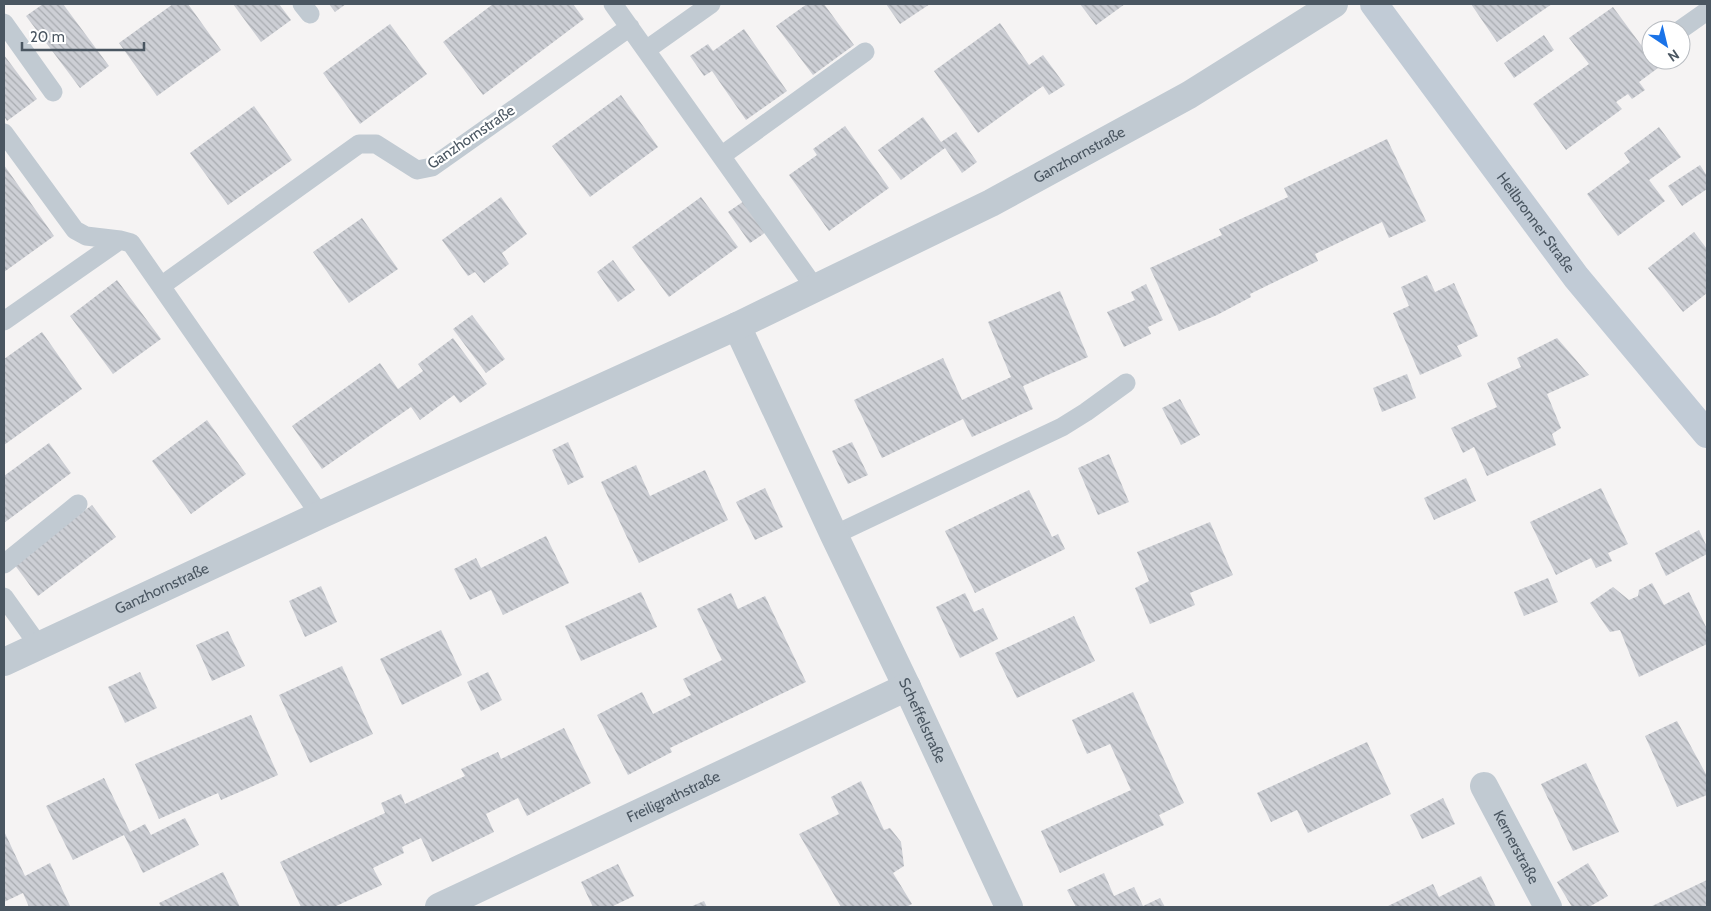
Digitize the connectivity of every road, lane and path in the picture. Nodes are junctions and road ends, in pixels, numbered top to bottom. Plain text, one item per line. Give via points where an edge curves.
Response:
1 (612, 4) edge
2 (711, 4) edge
3 (1334, 4) edge
4 (1374, 4) edge
5 (1707, 11) edge
6 (1691, 22) edge
7 (4, 23) edge
8 (630, 27) junction
9 (646, 50) junction
10 (865, 52) dead end
11 (53, 92) dead end
12 (4, 133) edge
13 (721, 156) junction
14 (120, 240) junction
15 (161, 286) junction
16 (815, 288) junction
17 (4, 321) edge
18 (737, 326) junction
19 (1126, 382) dead end
20 (1707, 434) edge
21 (78, 504) dead end
22 (320, 515) junction
23 (834, 535) junction
24 (4, 564) edge
25 (4, 597) edge
26 (39, 646) junction
27 (4, 662) edge
28 (907, 686) junction
29 (1484, 786) dead end
30 (439, 907) edge
31 (1009, 907) edge
32 (1548, 907) edge

1 - 8 lane
2 - 9 lane
3 - 16 street, Ganzhornstraße via 1182,99 991,203
4 - 20 main road, Heilbronner Straße via 1576,277
5 - 6 lane
7 - 11 lane
8 - 9 lane
8 - 15 lane, Ganzhornstraße via 432,167 417,170 376,144 359,144
9 - 13 lane
10 - 13 lane
12 - 14 lane via 75,230 86,236
13 - 16 lane
14 - 15 lane via 131,244
14 - 17 lane
15 - 22 lane
16 - 18 street, Ganzhornstraße
18 - 22 street, Ganzhornstraße
18 - 23 street, Scheffelstraße
19 - 23 lane via 1062,427
21 - 24 lane
22 - 26 street, Ganzhornstraße
23 - 28 street, Scheffelstraße
25 - 26 lane
26 - 27 street, Ganzhornstraße
28 - 30 street, Freiligrathstraße
28 - 31 street, Scheffelstraße
29 - 32 street, Kernerstraße

